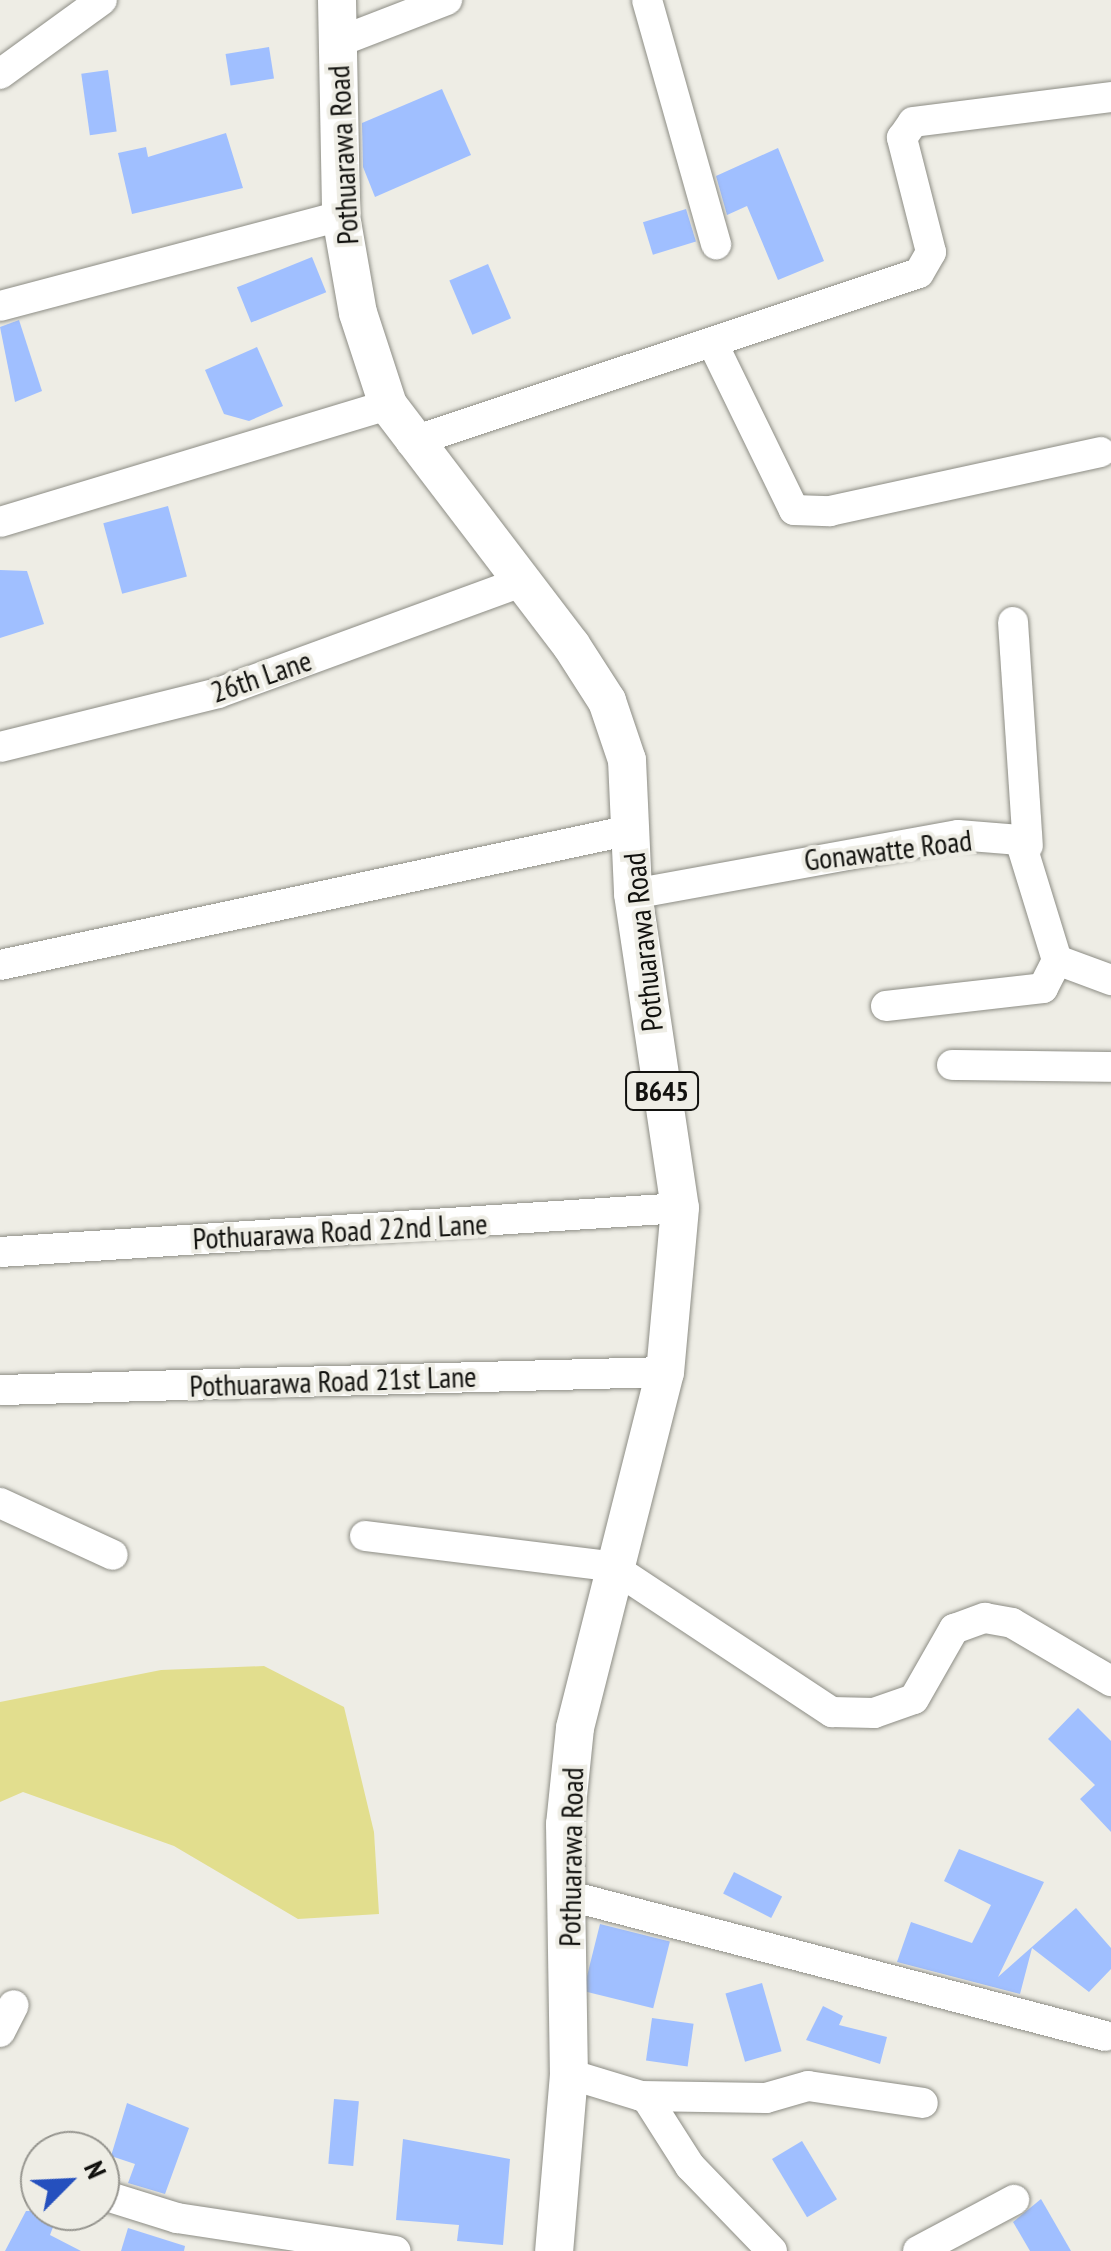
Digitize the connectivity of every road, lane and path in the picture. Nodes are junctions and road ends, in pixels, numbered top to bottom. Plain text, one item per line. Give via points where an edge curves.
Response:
1 (102, 0) edge
2 (338, 0) edge
3 (448, 0) edge
4 (647, 0) edge
5 (338, 42) junction
6 (0, 74) edge
7 (1111, 97) edge
8 (341, 216) junction
9 (716, 244) dead end
10 (0, 306) edge
11 (714, 346) junction
12 (388, 405) junction
13 (411, 442) junction
14 (1101, 452) dead end
15 (0, 522) edge
16 (516, 584) junction
17 (1013, 622) dead end
18 (0, 747) edge
19 (631, 830) junction
20 (1028, 844) junction
21 (634, 894) junction
22 (1056, 960) junction
23 (0, 965) edge
24 (1111, 980) edge
25 (886, 1006) dead end
26 (952, 1065) dead end
27 (1111, 1067) edge
28 (680, 1208) junction
29 (0, 1252) edge
30 (665, 1372) junction
31 (0, 1390) edge
32 (0, 1503) edge
33 (365, 1536) dead end
34 (113, 1555) dead end
35 (611, 1566) junction
36 (1111, 1682) edge
37 (570, 1896) junction
38 (1105, 2036) dead end
39 (570, 2074) junction
40 (646, 2096) junction
41 (922, 2103) dead end
42 (120, 2200) edge
43 (1014, 2200) dead end
44 (396, 2251) edge
45 (554, 2251) edge
46 (772, 2251) edge
47 (918, 2251) edge

1 - 6 street
2 - 5 main road, Pothuarawa Road / B645
3 - 5 street
4 - 9 street
5 - 8 main road, Pothuarawa Road / B645
7 - 11 street via 913,122 902,138 931,252 919,272
8 - 10 street
8 - 12 main road, Pothuarawa Road / B645
11 - 13 street
11 - 14 street via 794,510 830,511
12 - 13 main road, Pothuarawa Road / B645
12 - 15 street
13 - 16 main road, Pothuarawa Road / B645
16 - 18 street, 26th Lane via 218,692
16 - 19 main road, Pothuarawa Road / B645 via 607,701 627,760
17 - 20 street
19 - 21 main road, Pothuarawa Road / B645
19 - 23 street
20 - 21 street, Gonawatte Road via 958,834
20 - 22 street
21 - 28 main road, Pothuarawa Road / B645
22 - 24 street
22 - 25 street via 1043,988
26 - 27 street
28 - 29 street, Pothuarawa Road 22nd Lane
28 - 30 main road, Pothuarawa Road / B645
30 - 31 street, Pothuarawa Road 21st Lane
30 - 35 main road, Pothuarawa Road / B645
32 - 34 street
33 - 35 street
35 - 36 street via 832,1712 874,1713 914,1699 954,1629 985,1618 1012,1622
35 - 37 main road, Pothuarawa Road / B645 via 574,1728 565,1824
37 - 38 street
37 - 39 main road, Pothuarawa Road / B645
39 - 40 street
39 - 45 main road, Pothuarawa Road / B645
40 - 41 street via 766,2098 808,2086
40 - 46 street via 690,2166
42 - 44 street via 177,2218
43 - 47 street

